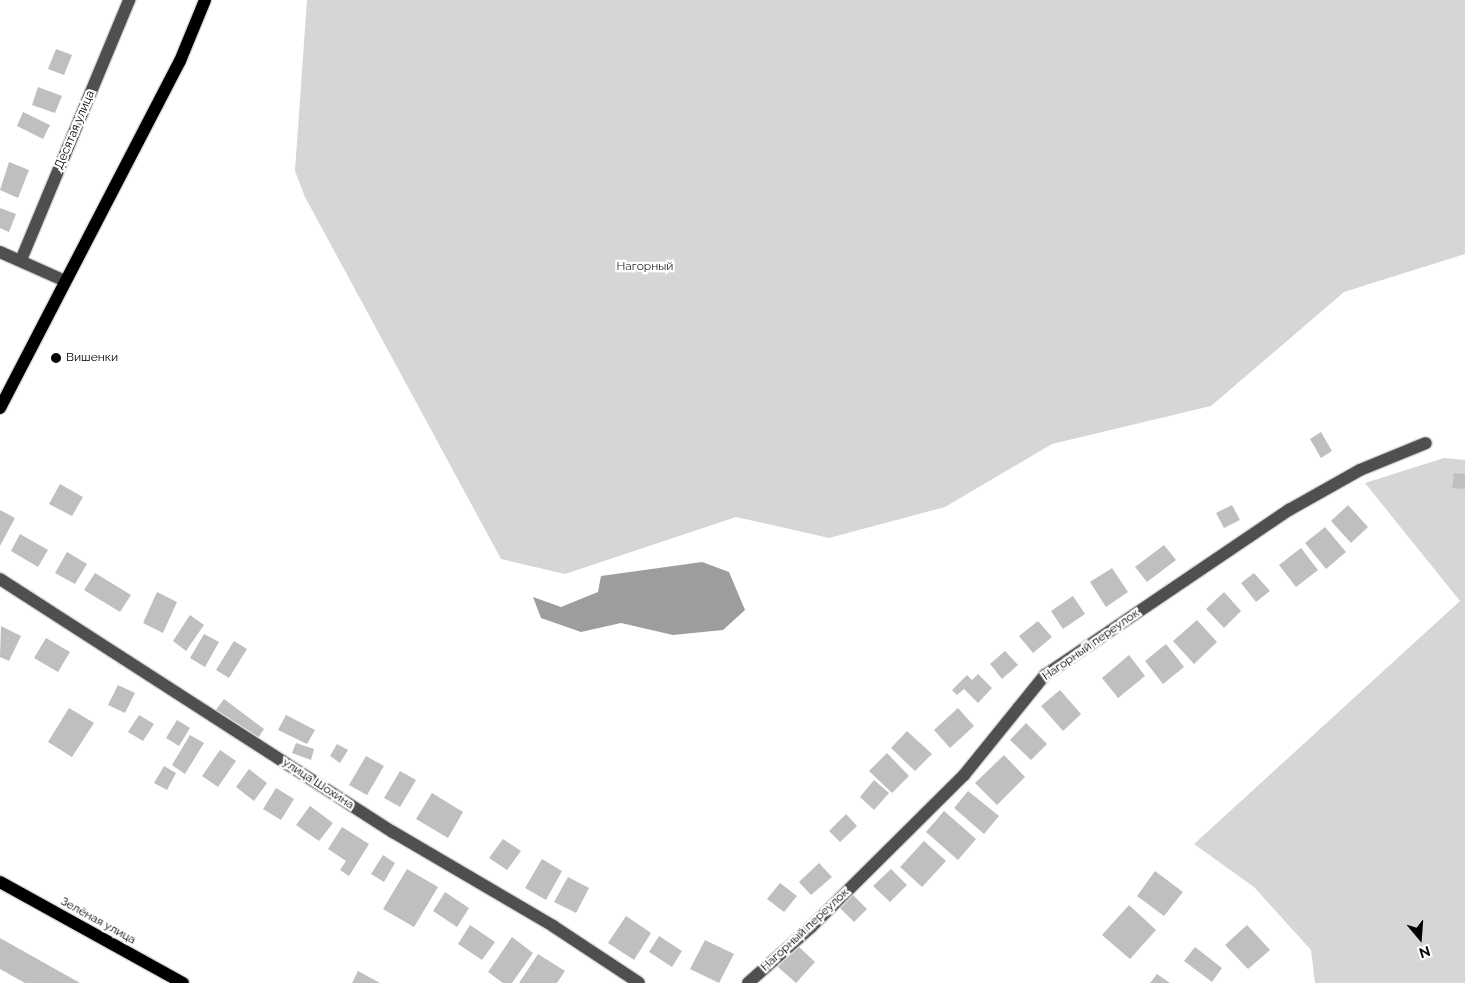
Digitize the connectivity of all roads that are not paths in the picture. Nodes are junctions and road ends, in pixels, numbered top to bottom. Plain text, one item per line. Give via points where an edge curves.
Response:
1 (129, 0) edge
2 (204, 0) edge
3 (0, 252) edge
4 (21, 260) junction
5 (65, 281) junction
6 (0, 408) edge
7 (1426, 443) dead end
8 (0, 579) edge
9 (0, 882) edge
10 (182, 983) edge
11 (639, 983) edge
12 (748, 983) edge

1 - 4 street, Десятая улица
2 - 5 main road via 180,61
3 - 4 street
4 - 5 street
5 - 6 main road
7 - 12 street, Нагорный переулок via 1360,470 1289,510 1045,675 964,775 811,927
8 - 11 street, улица Шохина via 394,832 553,926
9 - 10 main road, Зелёная улица

